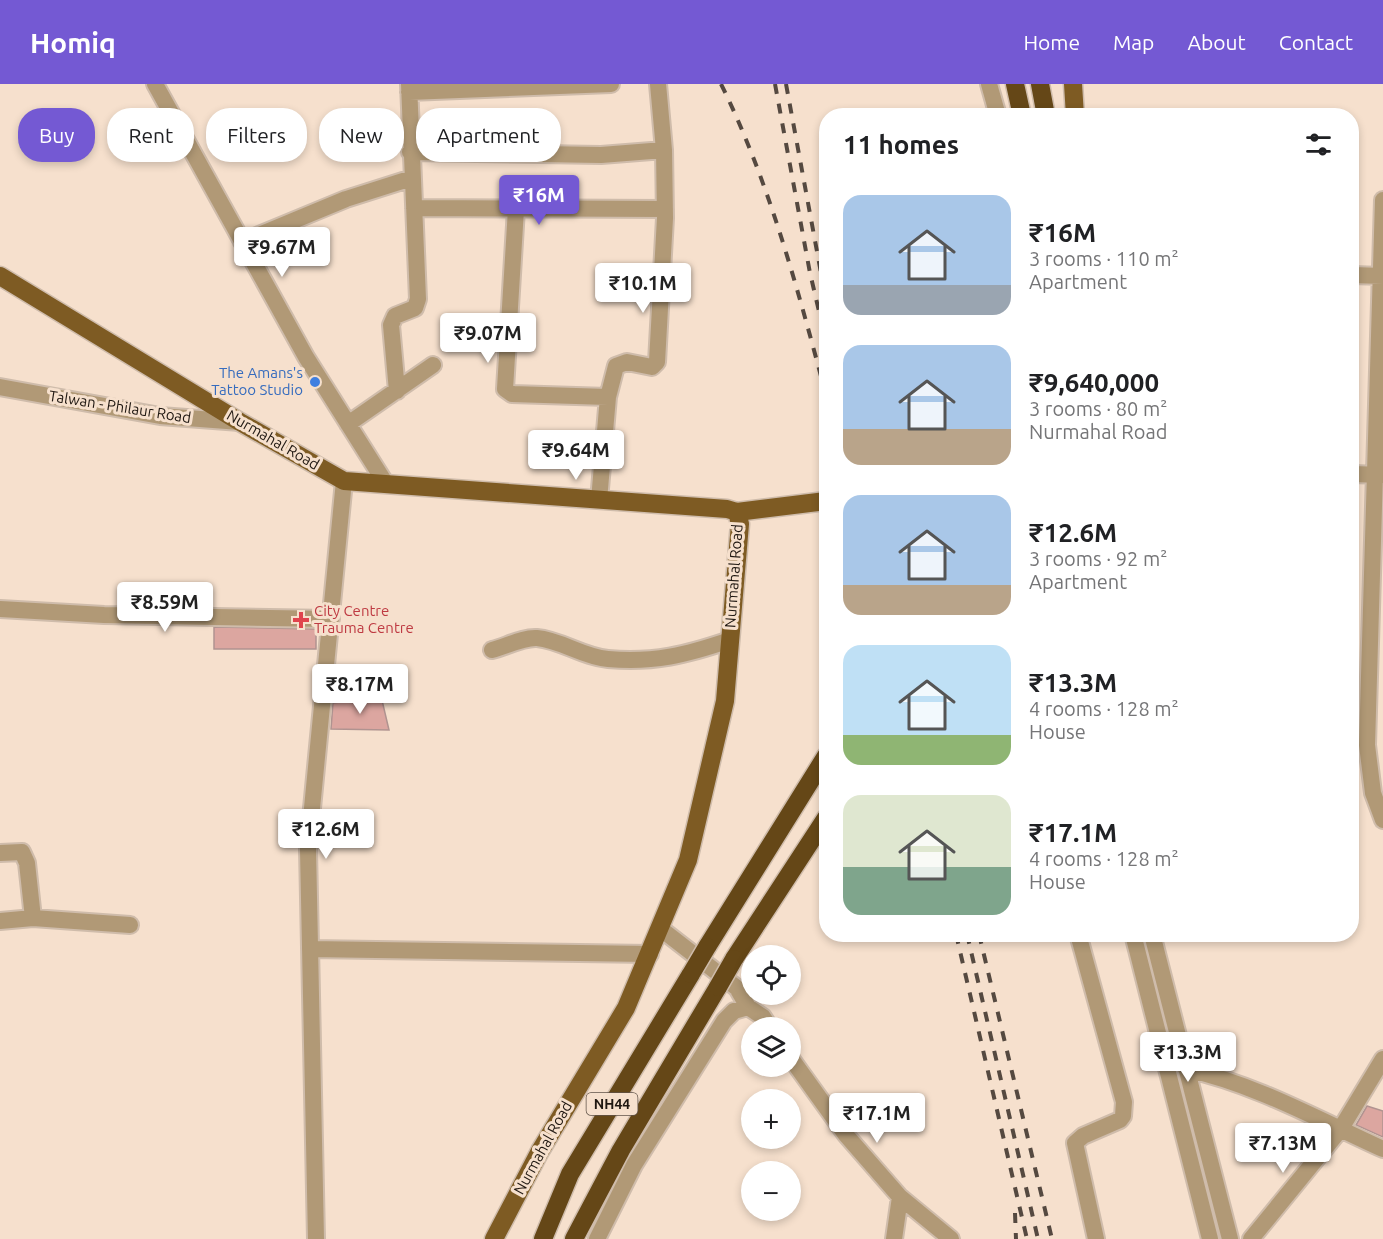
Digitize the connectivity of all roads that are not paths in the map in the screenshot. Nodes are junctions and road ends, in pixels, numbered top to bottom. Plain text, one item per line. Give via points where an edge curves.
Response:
1 (155, 84) edge
2 (587, 84) edge
3 (611, 84) edge
4 (658, 84) edge
5 (989, 84) edge
6 (1015, 84) edge
7 (1040, 84) edge
8 (1073, 84) edge
9 (511, 86) edge
10 (442, 87) edge
11 (409, 88) edge
12 (996, 108) edge
13 (1020, 108) edge
14 (1044, 108) edge
15 (1074, 108) edge
16 (664, 150) junction
17 (410, 152) junction
18 (412, 178) junction
19 (1383, 200) edge
20 (414, 208) junction
21 (516, 209) junction
22 (665, 209) junction
23 (242, 242) junction
24 (1359, 275) edge
25 (0, 276) edge
26 (1382, 276) edge
27 (1381, 355) edge
28 (433, 365) dead end
29 (0, 387) edge
30 (397, 391) junction
31 (608, 397) junction
32 (240, 422) junction
33 (348, 424) junction
34 (1359, 474) edge
35 (1379, 475) edge
36 (344, 480) junction
37 (386, 484) junction
38 (599, 500) junction
39 (819, 502) edge
40 (737, 513) junction
41 (0, 609) edge
42 (331, 619) junction
43 (730, 640) junction
44 (492, 650) dead end
45 (819, 767) edge
46 (1383, 820) edge
47 (819, 829) edge
48 (0, 853) edge
49 (33, 918) junction
50 (0, 921) edge
51 (130, 925) dead end
52 (661, 929) junction
53 (1080, 942) edge
54 (1135, 942) edge
55 (1154, 942) edge
56 (310, 949) junction
57 (650, 954) junction
58 (748, 1006) junction
59 (763, 1017) edge
60 (1383, 1059) edge
61 (1186, 1069) junction
62 (801, 1072) edge
63 (1340, 1130) junction
64 (1383, 1149) edge
65 (900, 1197) junction
66 (316, 1239) edge
67 (494, 1239) edge
68 (543, 1239) edge
69 (574, 1239) edge
70 (597, 1239) edge
71 (894, 1239) edge
72 (951, 1239) edge
73 (1096, 1239) edge
74 (1210, 1239) edge
75 (1230, 1239) edge
76 (1251, 1239) edge

1 - 23 street
2 - 3 street
2 - 9 street
4 - 16 street
5 - 12 street
6 - 13 highway
7 - 14 highway
8 - 15 main road
9 - 10 street
10 - 11 street
11 - 17 street
16 - 17 street via 601,155
16 - 22 street
17 - 18 street
18 - 20 street
18 - 23 street via 346,199
19 - 26 street
20 - 21 street
20 - 30 street via 417,304 395,316 391,324
21 - 22 street
21 - 31 street via 505,389 512,394
22 - 31 street via 656,364 652,367 627,362 616,366
23 - 33 street
24 - 26 street
25 - 32 main road, Nurmahal Road
26 - 27 street
27 - 35 street
28 - 30 street
29 - 32 street, Talwan - Philaur Road via 160,416
30 - 33 street
31 - 38 street
32 - 36 main road, Nurmahal Road
33 - 37 street
34 - 35 street
35 - 46 street via 1367,745 1373,792
36 - 37 main road, Nurmahal Road
36 - 42 street
37 - 38 main road, Nurmahal Road
38 - 40 main road, Nurmahal Road via 727,509
39 - 40 main road
40 - 43 main road, Nurmahal Road via 740,524
41 - 42 street
42 - 56 street via 308,849
43 - 44 street via 686,655 656,660 606,659 538,638
43 - 52 main road, Nurmahal Road via 725,701 688,860
45 - 68 highway, NH44, bridge via 570,1174
47 - 69 highway, NH44, bridge via 734,959 621,1150
48 - 49 street via 22,852 27,863
49 - 50 street
49 - 51 street
52 - 57 main road, Nurmahal Road
52 - 58 street via 737,988
53 - 73 street via 1124,1102 1120,1120 1075,1143
54 - 74 street
55 - 61 street
56 - 57 street
56 - 66 street
57 - 67 main road, Nurmahal Road via 626,1008 540,1151
58 - 59 street
58 - 70 street via 734,1011 724,1021 634,1165
60 - 63 street
61 - 63 street via 1265,1095
61 - 75 street
62 - 65 street via 846,1135
63 - 64 street
63 - 76 street
65 - 71 street
65 - 72 street

